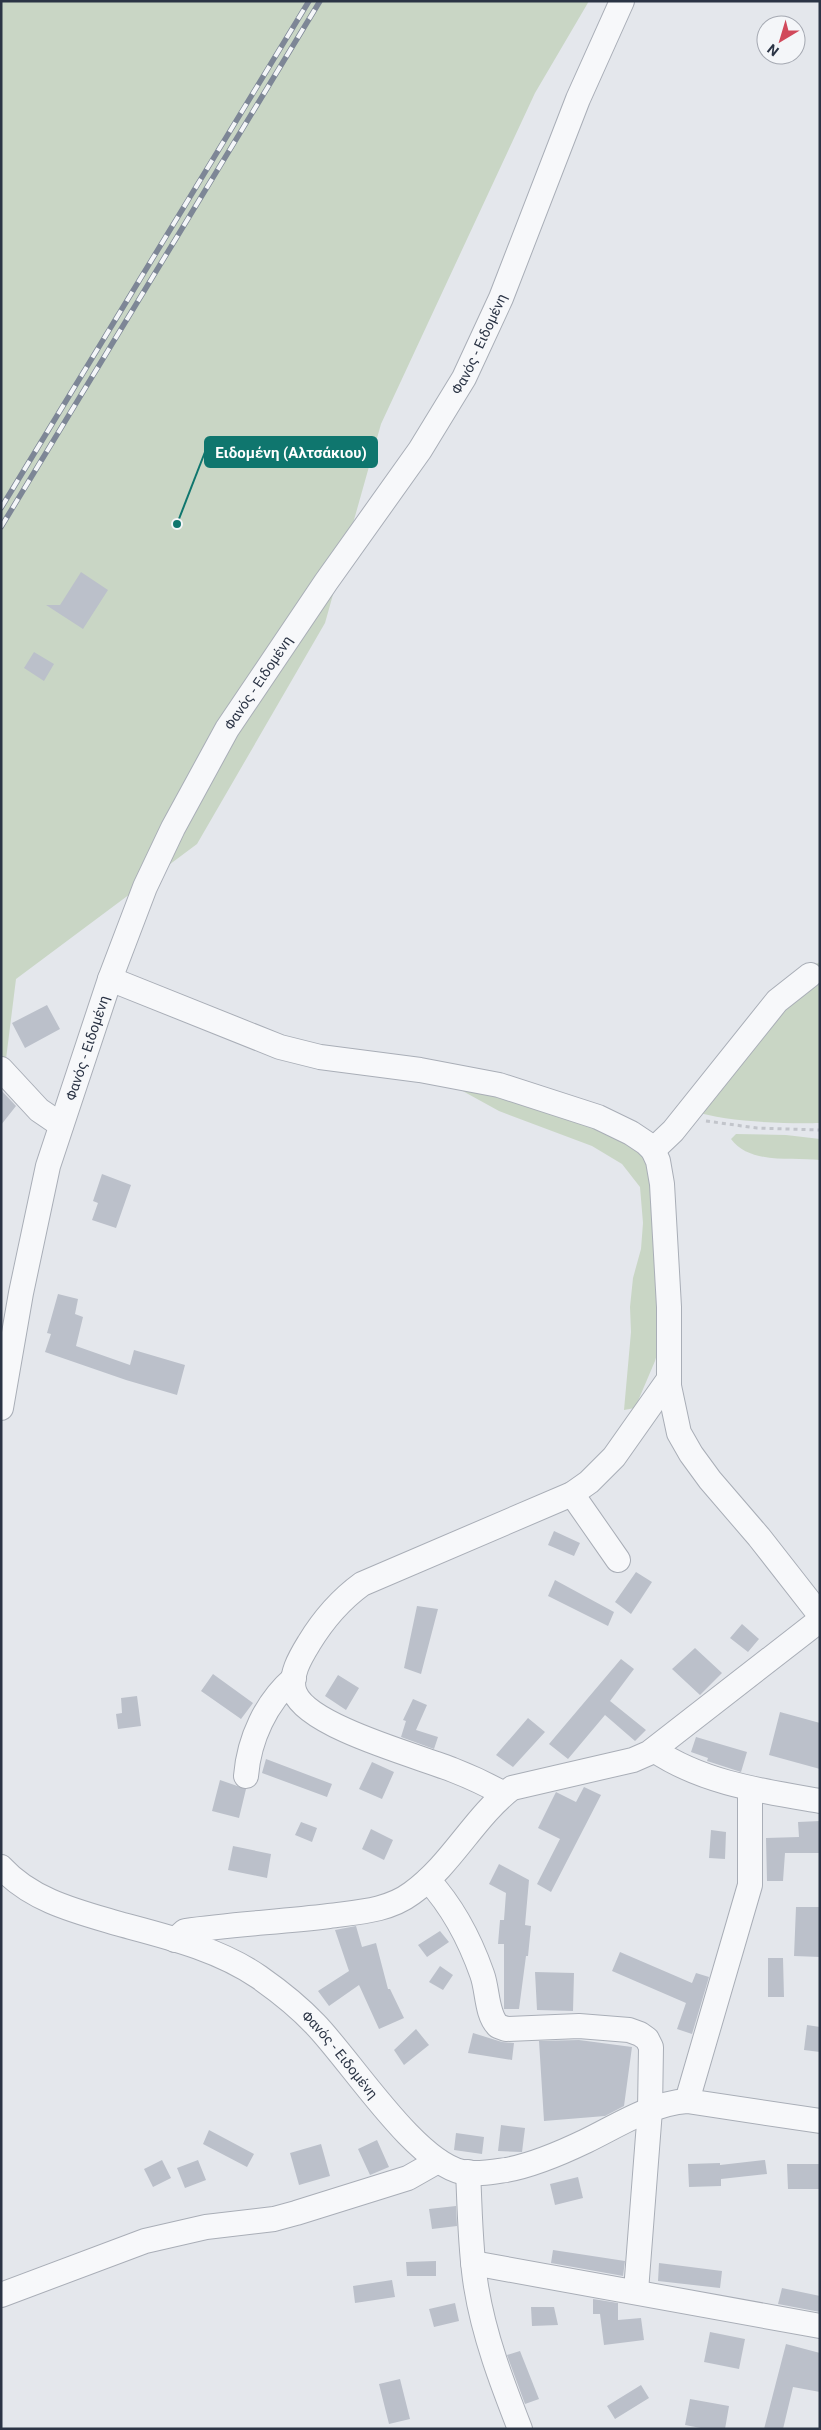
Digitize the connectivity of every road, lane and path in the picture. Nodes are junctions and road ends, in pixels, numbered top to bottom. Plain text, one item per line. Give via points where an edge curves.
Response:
1 (622, 1) edge
2 (810, 975) dead end
3 (110, 979) junction
4 (1, 1069) edge
5 (684, 1116) junction
6 (61, 1125) junction
7 (820, 1130) edge
8 (653, 1150) junction
9 (669, 1379) junction
10 (1, 1408) edge
11 (572, 1494) junction
12 (618, 1560) dead end
13 (820, 1615) edge
14 (820, 1620) edge
15 (294, 1678) junction
16 (654, 1750) junction
17 (246, 1776) dead end
18 (750, 1789) junction
19 (504, 1794) junction
20 (820, 1802) edge
21 (2, 1869) edge
22 (428, 1880) junction
23 (175, 1940) junction
24 (680, 2101) junction
25 (650, 2110) junction
26 (820, 2121) edge
27 (438, 2161) junction
28 (468, 2172) junction
29 (473, 2263) junction
30 (636, 2291) junction
31 (1, 2295) edge
32 (820, 2326) edge
33 (520, 2429) edge

1 - 3 street, Φανός - Ειδομένη via 578,99 501,298 464,378 420,450 320,590 227,730 173,828 146,886
2 - 5 street via 772,1007
3 - 6 street, Φανός - Ειδομένη
3 - 8 street via 237,1031 298,1052 466,1078 543,1097 618,1126
4 - 6 street via 39,1110
5 - 7 path via 757,1128
5 - 8 street
6 - 10 street, Φανός - Ειδομένη via 42,1192
8 - 9 street via 662,1184 665,1223
9 - 11 street via 614,1457 590,1482
9 - 13 street via 673,1413 679,1433 691,1454
11 - 12 street
11 - 15 street via 362,1584 348,1594 315,1634
14 - 16 street
15 - 17 street via 283,1687 258,1728
15 - 19 street via 293,1687 300,1702 328,1722 454,1770
16 - 18 street via 673,1763
16 - 19 street via 633,1760 525,1784
18 - 20 street
18 - 24 street via 750,1885
19 - 22 street
21 - 23 street, Φανός - Ειδομένη via 50,1901 85,1915
22 - 23 street via 397,1902 370,1910 185,1930
22 - 25 street via 448,1904 474,1954 498,2026 506,2029 579,2026 629,2030 640,2034 651,2047
23 - 27 street, Φανός - Ειδομένη via 240,1964 290,2001 315,2023 414,2140
24 - 25 street, Φανός - Ειδομένη
24 - 26 street
25 - 28 street, Φανός - Ειδομένη via 548,2158 520,2167 485,2173
25 - 30 street
27 - 28 street, Φανός - Ειδομένη
27 - 31 street via 408,2178 296,2213 274,2219 206,2227 146,2241
28 - 29 street
29 - 30 street
29 - 33 street via 485,2329
30 - 32 street

